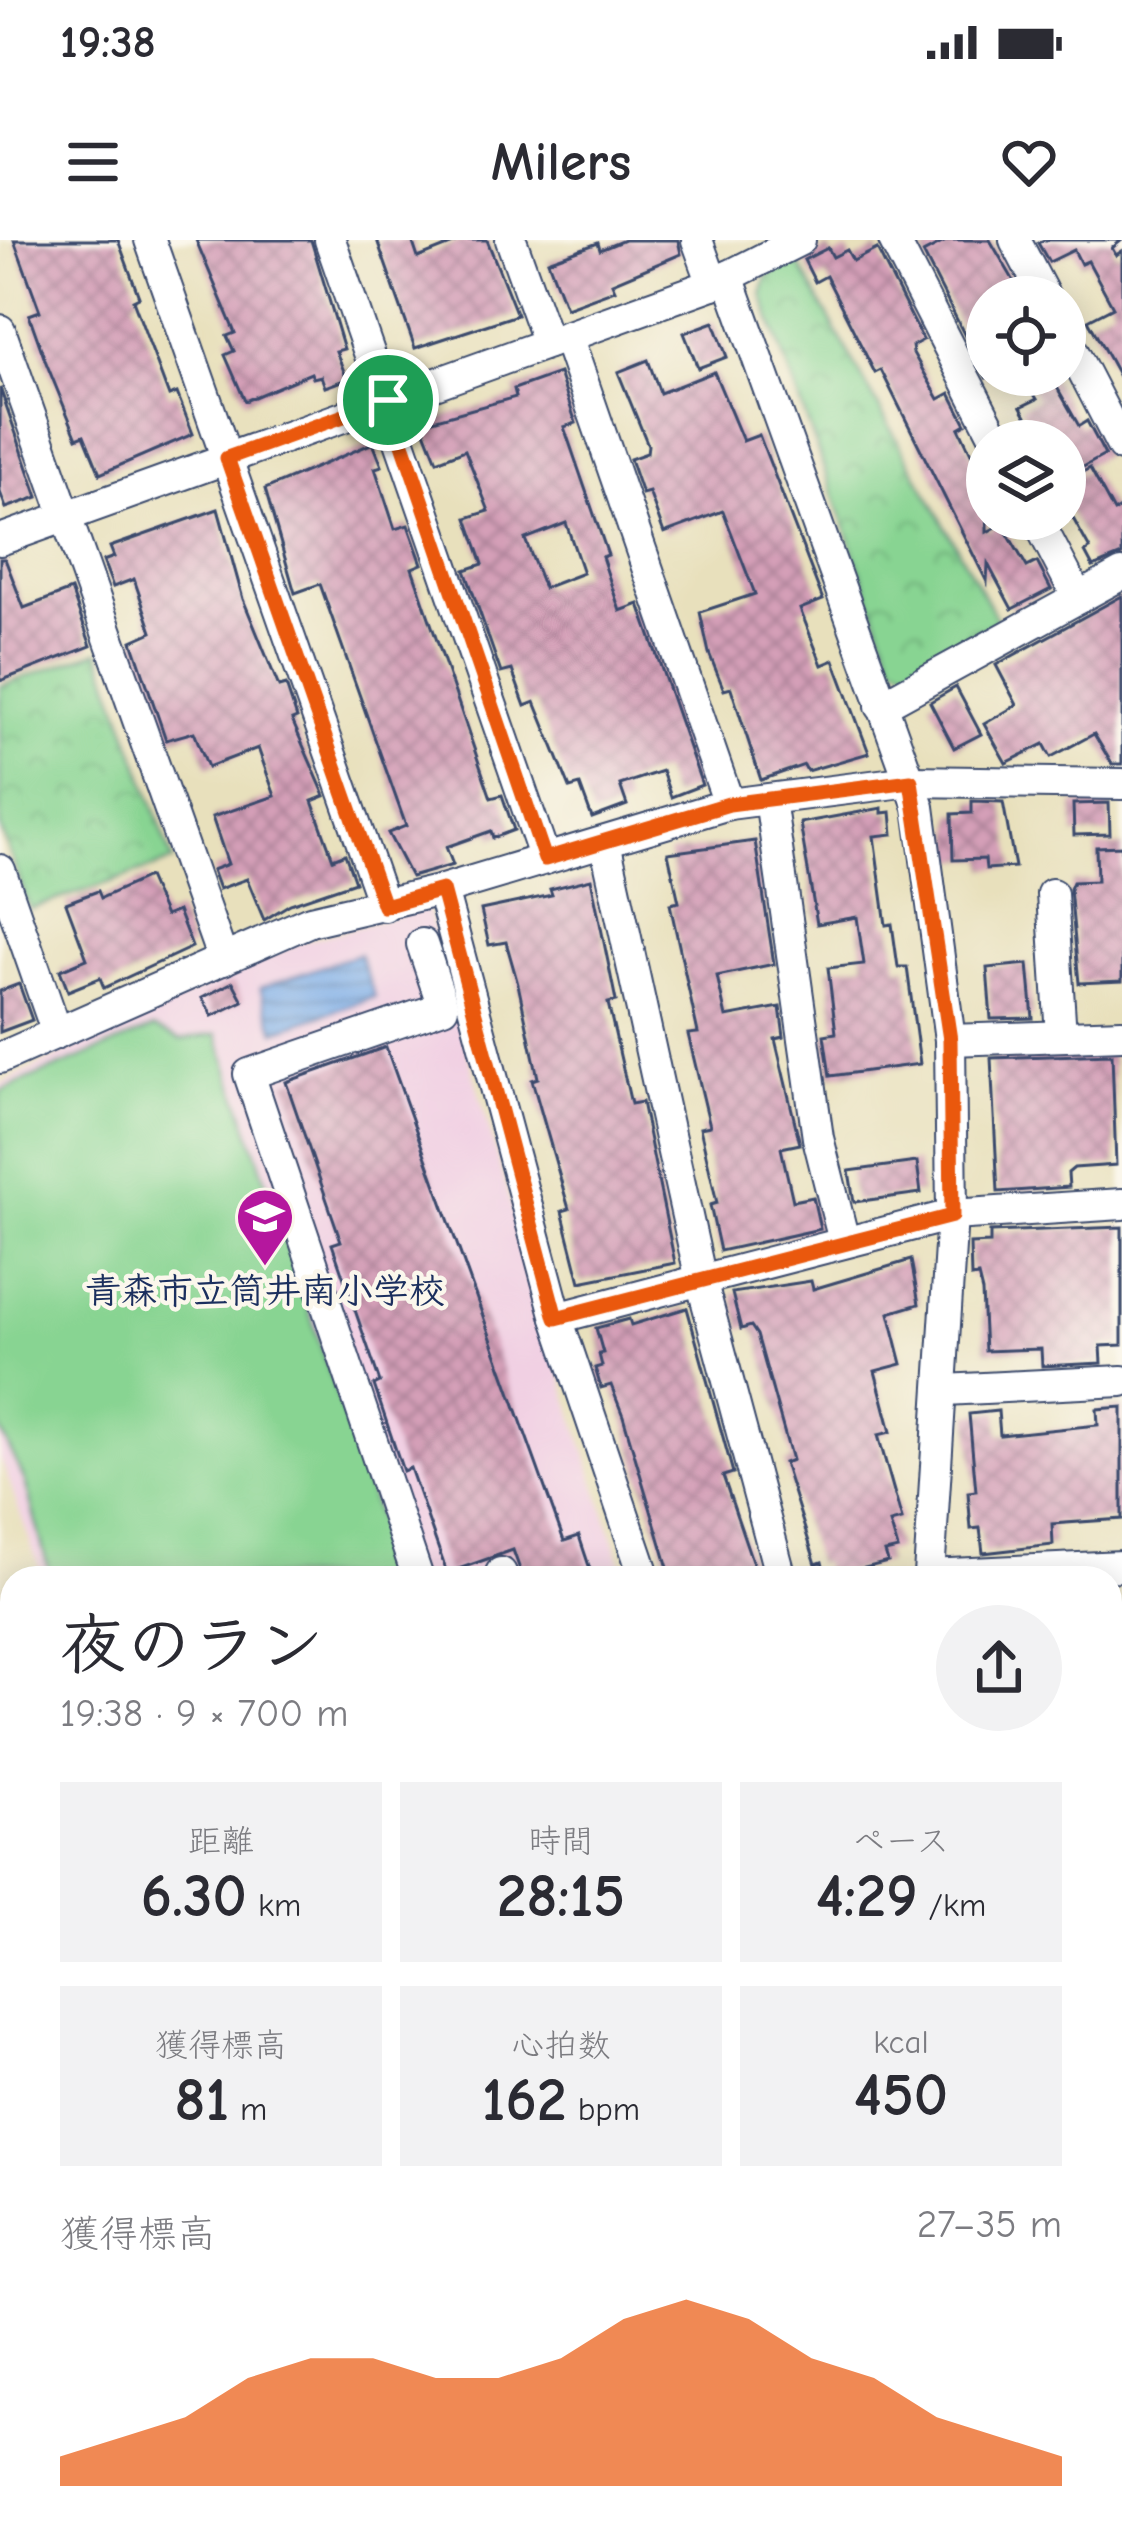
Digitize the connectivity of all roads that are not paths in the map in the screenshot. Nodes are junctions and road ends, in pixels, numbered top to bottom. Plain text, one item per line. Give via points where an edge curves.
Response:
1 (150, 240) edge
2 (330, 240) edge
3 (511, 240) edge
4 (697, 240) edge
5 (800, 240) edge
6 (894, 240) edge
7 (1015, 240) edge
8 (1034, 276) edge
9 (721, 280) junction
10 (0, 330) edge
11 (557, 340) junction
12 (1086, 377) edge
13 (388, 400) junction
14 (986, 420) edge
15 (1122, 446) edge
16 (227, 458) junction
17 (67, 516) junction
18 (0, 540) edge
19 (1048, 540) edge
20 (1122, 574) edge
21 (1078, 598) junction
22 (880, 706) junction
23 (911, 781) junction
24 (1122, 784) edge
25 (770, 799) junction
26 (729, 804) junction
27 (605, 842) junction
28 (545, 859) junction
29 (0, 870) edge
30 (442, 890) junction
31 (1052, 894) dead end
32 (384, 906) junction
33 (422, 944) dead end
34 (224, 960) junction
35 (58, 1033) junction
36 (1122, 1034) edge
37 (1061, 1036) junction
38 (950, 1040) junction
39 (0, 1058) edge
40 (1122, 1204) edge
41 (952, 1216) junction
42 (844, 1241) junction
43 (701, 1280) junction
44 (556, 1318) junction
45 (1122, 1381) edge
46 (945, 1390) junction
47 (414, 1566) edge
48 (641, 1566) edge
49 (778, 1566) edge
50 (926, 1566) edge

1 - 16 street
2 - 13 street
3 - 11 street
4 - 9 street
5 - 9 street
6 - 14 street
7 - 8 street
9 - 11 street
9 - 22 street
10 - 17 street
11 - 13 street
11 - 26 street
12 - 15 street
13 - 16 street
13 - 28 street
16 - 17 street
16 - 32 street
17 - 18 street
17 - 34 street
19 - 21 street
20 - 21 street
21 - 22 street
22 - 23 street
23 - 24 street
23 - 25 street
23 - 38 street
25 - 26 street
25 - 42 street via 818,1138
26 - 27 street
27 - 28 street
27 - 43 street
28 - 30 street
29 - 35 street
30 - 32 street
30 - 44 street
31 - 37 street
32 - 34 street via 310,921
33 - 47 street via 442,1007 250,1074
34 - 35 street
35 - 39 street
36 - 37 street
37 - 38 street
38 - 41 street
40 - 41 street
41 - 42 street
41 - 46 street
42 - 43 street
43 - 44 street
43 - 49 street
44 - 48 street
45 - 46 street
46 - 50 street

